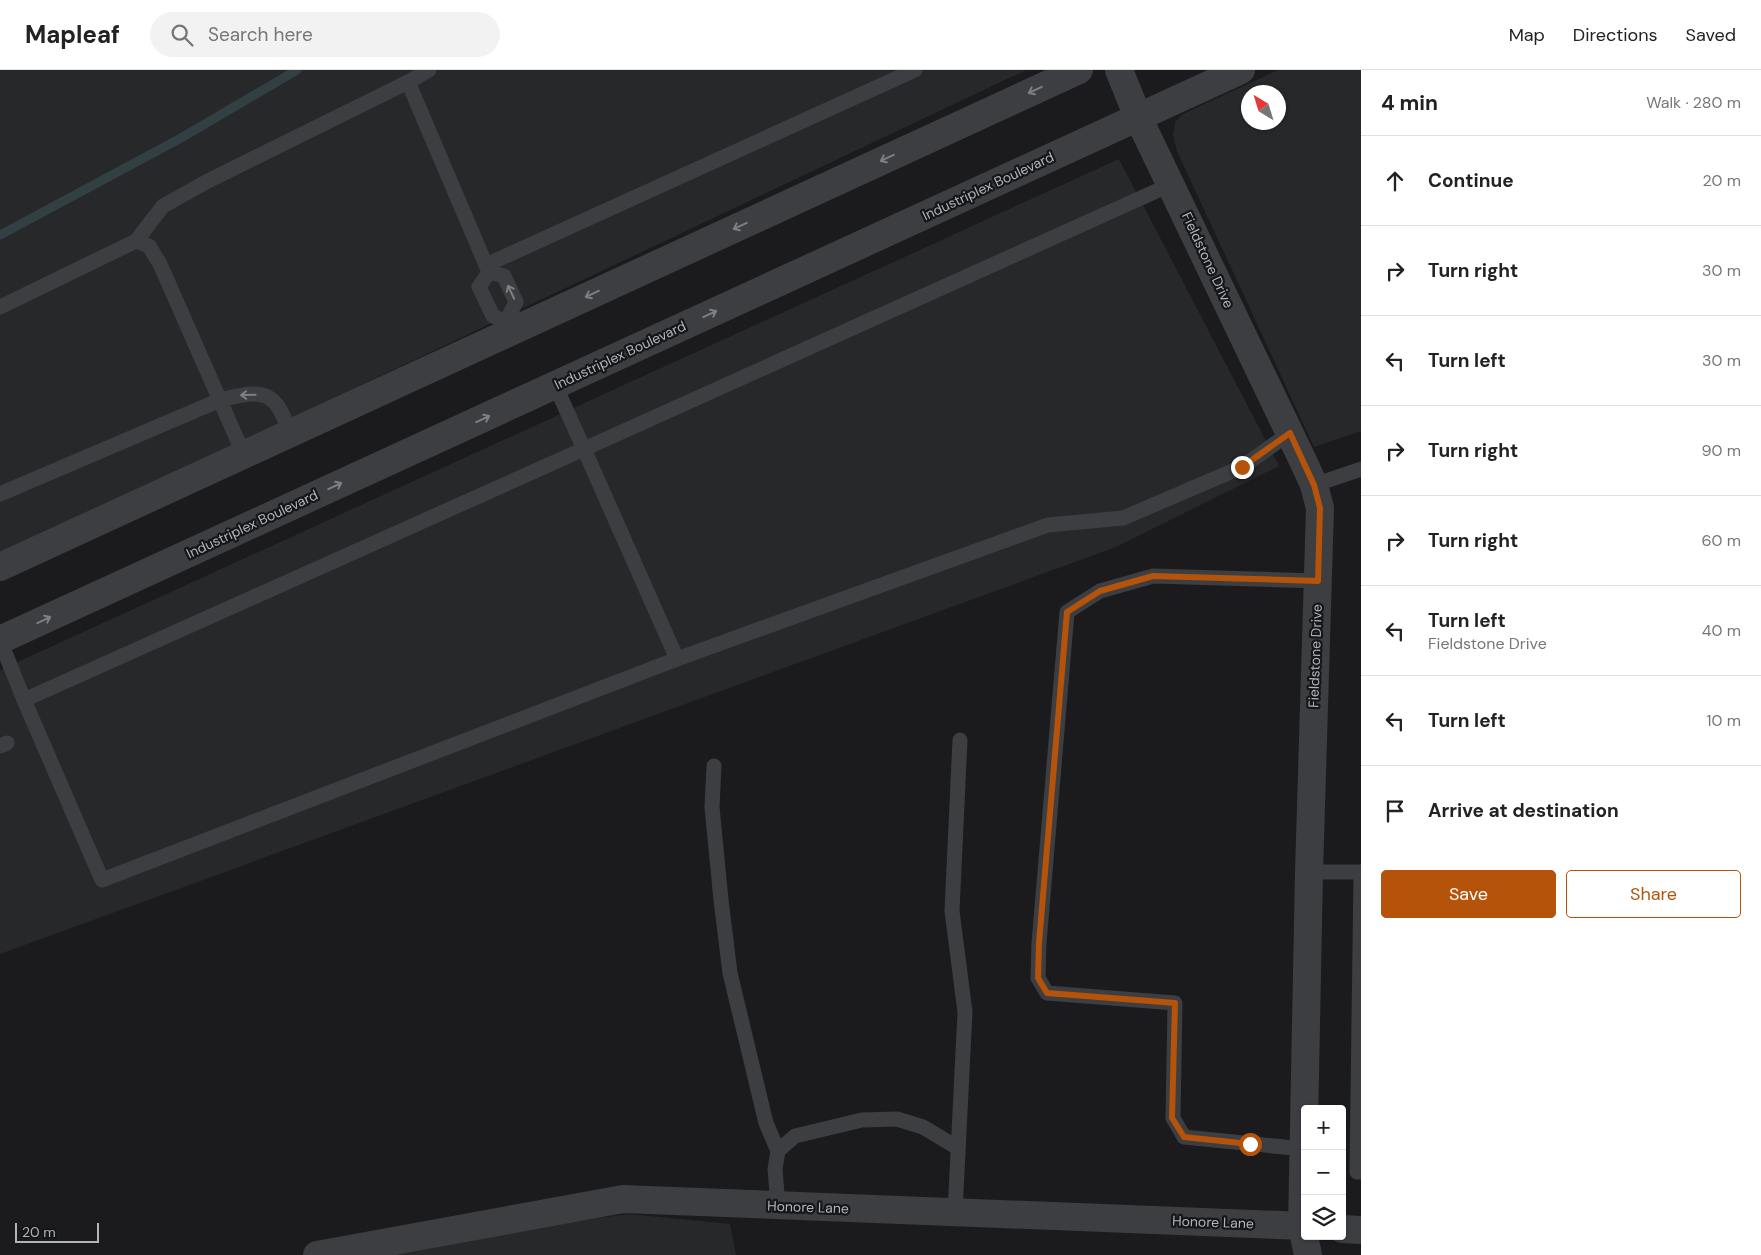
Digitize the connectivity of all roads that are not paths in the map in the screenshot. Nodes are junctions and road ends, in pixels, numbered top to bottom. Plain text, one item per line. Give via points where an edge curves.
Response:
1 (429, 70) edge
2 (915, 70) edge
3 (1079, 70) edge
4 (1119, 70) edge
5 (1241, 70) edge
6 (408, 82) junction
7 (1138, 117) junction
8 (1172, 184) junction
9 (136, 241) junction
10 (487, 269) junction
11 (0, 307) edge
12 (508, 327) junction
13 (555, 385) junction
14 (220, 400) junction
15 (291, 433) junction
16 (1290, 433) junction
17 (584, 449) junction
18 (244, 455) junction
19 (1361, 469) edge
20 (1314, 485) junction
21 (0, 494) edge
22 (0, 567) edge
23 (1318, 581) junction
24 (0, 640) edge
25 (677, 659) junction
26 (24, 700) junction
27 (960, 740) dead end
28 (714, 766) dead end
29 (1309, 872) junction
30 (1361, 872) edge
31 (1305, 1105) edge
32 (958, 1148) junction
33 (1301, 1149) edge
34 (1304, 1150) edge
35 (778, 1151) junction
36 (1361, 1172) edge
37 (1304, 1195) edge
38 (778, 1206) junction
39 (955, 1212) junction
40 (1301, 1226) edge
41 (1346, 1229) edge
42 (1361, 1230) edge
43 (1306, 1240) edge
44 (317, 1255) edge
45 (1308, 1255) edge

1 - 6 lane
2 - 10 lane
3 -> 12 street
4 - 7 street, Fieldstone Drive
5 - 7 street, Industriplex Boulevard
6 - 9 lane via 163,206
6 - 10 lane
7 - 8 street, Fieldstone Drive
13 -> 7 street, Industriplex Boulevard
8 - 16 street, Fieldstone Drive
8 - 17 lane
9 - 11 lane
9 - 14 lane via 150,246 160,264
10 - 12 lane via 480,287 492,316
12 -> 10 lane via 516,302 504,276
12 - 15 street
13 - 17 lane
24 -> 13 street, Industriplex Boulevard
15 -> 14 lane via 276,405 267,396 246,394
14 - 18 lane
14 - 21 lane
15 - 18 street
16 - 20 street, Fieldstone Drive
16 - 25 lane via 1242,467 1123,518 1048,525
17 - 25 lane
17 - 26 lane
18 - 22 street
19 - 20 lane
20 - 23 street, Fieldstone Drive via 1320,508
23 - 29 street, Fieldstone Drive
23 - 33 lane via 1153,576 1100,591 1067,612 1038,960 1038,978 1047,993 1175,1003 1172,1118 1184,1137
24 - 26 lane
25 - 26 lane via 102,880
27 - 32 lane via 952,911 965,1012
28 - 35 lane via 712,807 730,973 766,1123
29 - 30 lane
29 - 31 street, Fieldstone Drive
30 - 36 lane via 1357,1172
32 - 35 lane via 923,1127 897,1119 862,1120 795,1136
32 - 39 lane
34 - 37 street, Fieldstone Drive
35 - 38 lane via 775,1169
38 - 39 street, Honore Lane
38 - 44 street, Honore Lane via 623,1200
39 - 40 street, Honore Lane
41 - 42 street
43 - 45 street, Fieldstone Drive

